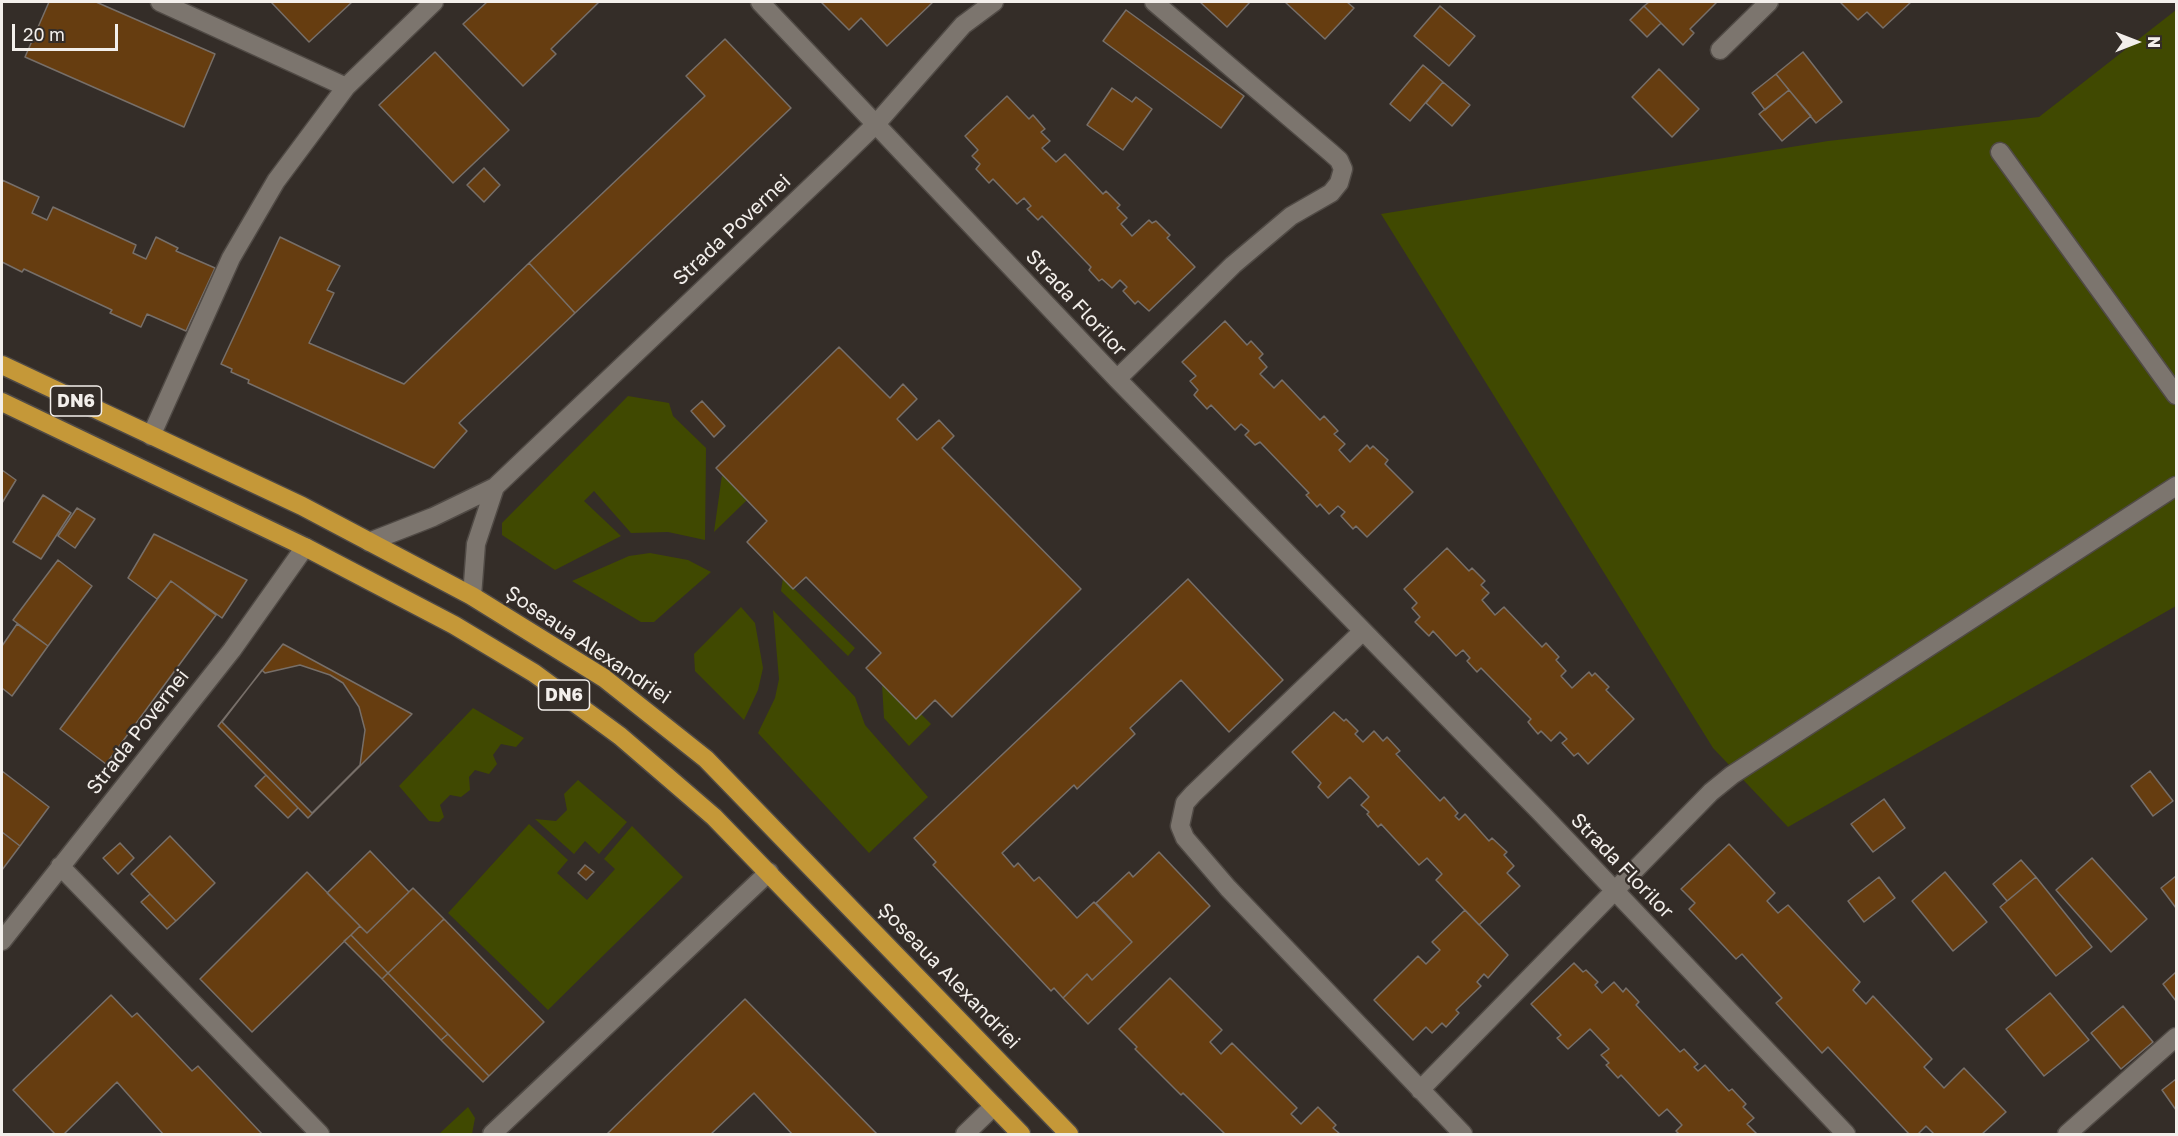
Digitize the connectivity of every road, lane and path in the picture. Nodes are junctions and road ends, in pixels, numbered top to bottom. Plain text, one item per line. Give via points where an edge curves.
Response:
1 (160, 2) edge
2 (434, 2) edge
3 (760, 2) edge
4 (994, 2) edge
5 (1154, 2) edge
6 (1769, 2) edge
7 (1720, 50) dead end
8 (346, 87) junction
9 (876, 124) junction
10 (2000, 152) dead end
11 (2, 365) edge
12 (1117, 379) junction
13 (2176, 395) edge
14 (2, 402) edge
15 (151, 436) junction
16 (495, 486) junction
17 (2176, 486) edge
18 (369, 542) junction
19 (305, 547) junction
20 (472, 596) junction
21 (1363, 631) junction
22 (60, 866) junction
23 (769, 872) junction
24 (1615, 891) junction
25 (2, 941) edge
26 (2176, 1037) edge
27 (1420, 1090) junction
28 (994, 1106) junction
29 (320, 1134) edge
30 (492, 1134) edge
31 (965, 1134) edge
32 (1021, 1134) edge
33 (1069, 1134) edge
34 (1463, 1134) edge
35 (1846, 1134) edge
36 (2067, 1134) edge

1 - 8 street
2 - 8 street
3 - 9 street, Strada Florilor
4 - 9 street, Strada Povernei via 963,25
5 - 12 street via 1330,152 1343,169 1340,183 1331,193 1291,216 1233,265
6 - 7 street
8 - 15 street via 276,181 231,258
9 - 12 street, Strada Florilor
9 - 16 street, Strada Povernei
10 - 13 street
11 - 15 highway, Șoseaua Alexandriei / DN6
12 - 21 street, Strada Florilor
14 - 19 highway, DN6
15 - 18 highway, Șoseaua Alexandriei / DN6 via 302,506
16 - 18 street via 450,510
16 - 20 street via 476,544
17 - 24 street via 1732,775
18 - 20 highway, Șoseaua Alexandriei / DN6
19 - 22 street, Strada Povernei via 232,650
19 - 23 highway, DN6 via 454,625 534,673 668,774
20 - 33 highway, Șoseaua Alexandriei / DN6 via 604,678 706,759
21 - 24 street, Strada Florilor
21 - 27 street via 1193,794 1185,803 1180,826 1185,838 1228,888
22 - 25 street, Strada Povernei
22 - 29 street
23 - 28 highway, DN6
23 - 30 street
24 - 27 street
24 - 35 street, Strada Florilor
26 - 36 street
27 - 34 street
28 - 31 street
28 - 32 highway, DN6

